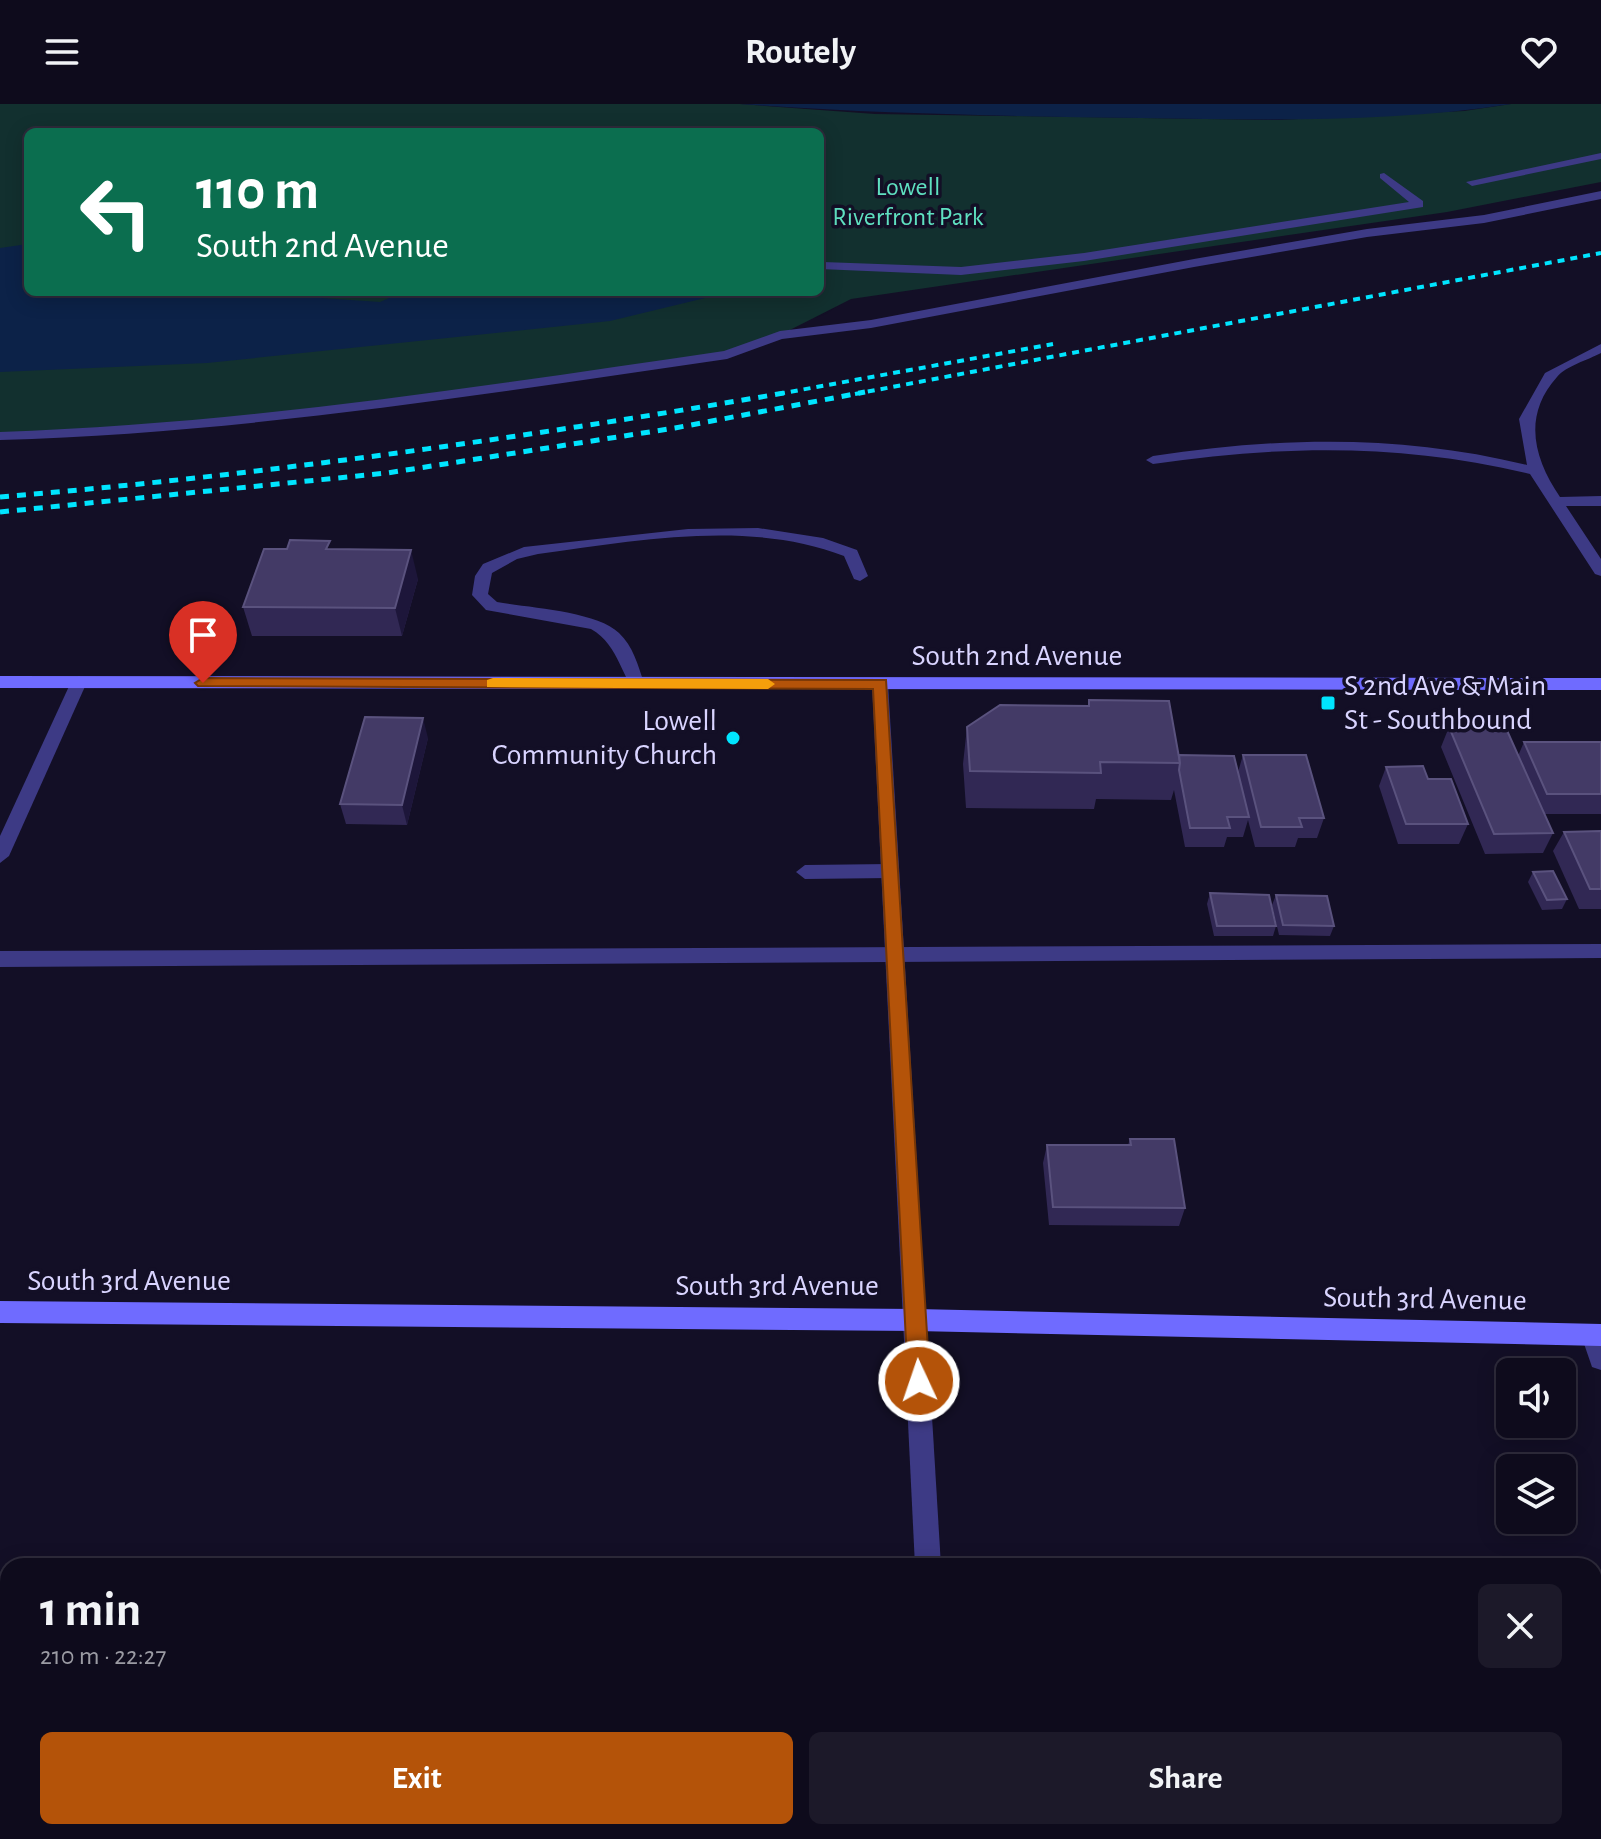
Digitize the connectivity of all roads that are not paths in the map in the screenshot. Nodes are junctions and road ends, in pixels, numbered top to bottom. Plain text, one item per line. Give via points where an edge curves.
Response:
1 (1601, 156) edge
2 (1384, 176) dead end
3 (1472, 182) dead end
4 (1601, 195) edge
5 (824, 266) edge
6 (1601, 348) edge
7 (0, 436) edge
8 (1153, 460) dead end
9 (1535, 471) junction
10 (1601, 501) edge
11 (1557, 502) junction
12 (1601, 571) edge
13 (860, 576) dead end
14 (0, 682) edge
15 (79, 682) junction
16 (636, 683) junction
17 (880, 684) junction
18 (1601, 684) edge
19 (0, 856) edge
20 (890, 871) junction
21 (805, 872) dead end
22 (1601, 951) edge
23 (895, 954) junction
24 (0, 959) edge
25 (0, 1312) edge
26 (916, 1320) junction
27 (1597, 1335) edge
28 (1601, 1359) edge
29 (928, 1558) edge

1 - 3 street
2 - 5 street via 1419,204 961,271
4 - 7 street via 871,324 780,335 727,355 331,410 70,435
6 - 9 street via 1552,373 1526,419
8 - 9 street via 1237,446 1398,443 1473,453
9 - 11 street
10 - 11 street
11 - 12 street
13 - 16 street via 851,553 831,543 737,533 560,547 506,558 487,568 480,595 492,606 611,631 623,645
14 - 15 street, South 2nd Avenue
15 - 16 street, South 2nd Avenue
15 - 19 street
16 - 17 street, South 2nd Avenue
17 - 18 street, South 2nd Avenue
17 - 20 street
20 - 21 street
20 - 23 street
22 - 23 street
23 - 24 street
23 - 26 street
25 - 26 street, South 3rd Avenue
26 - 27 street, South 3rd Avenue
26 - 29 street
27 - 28 street

